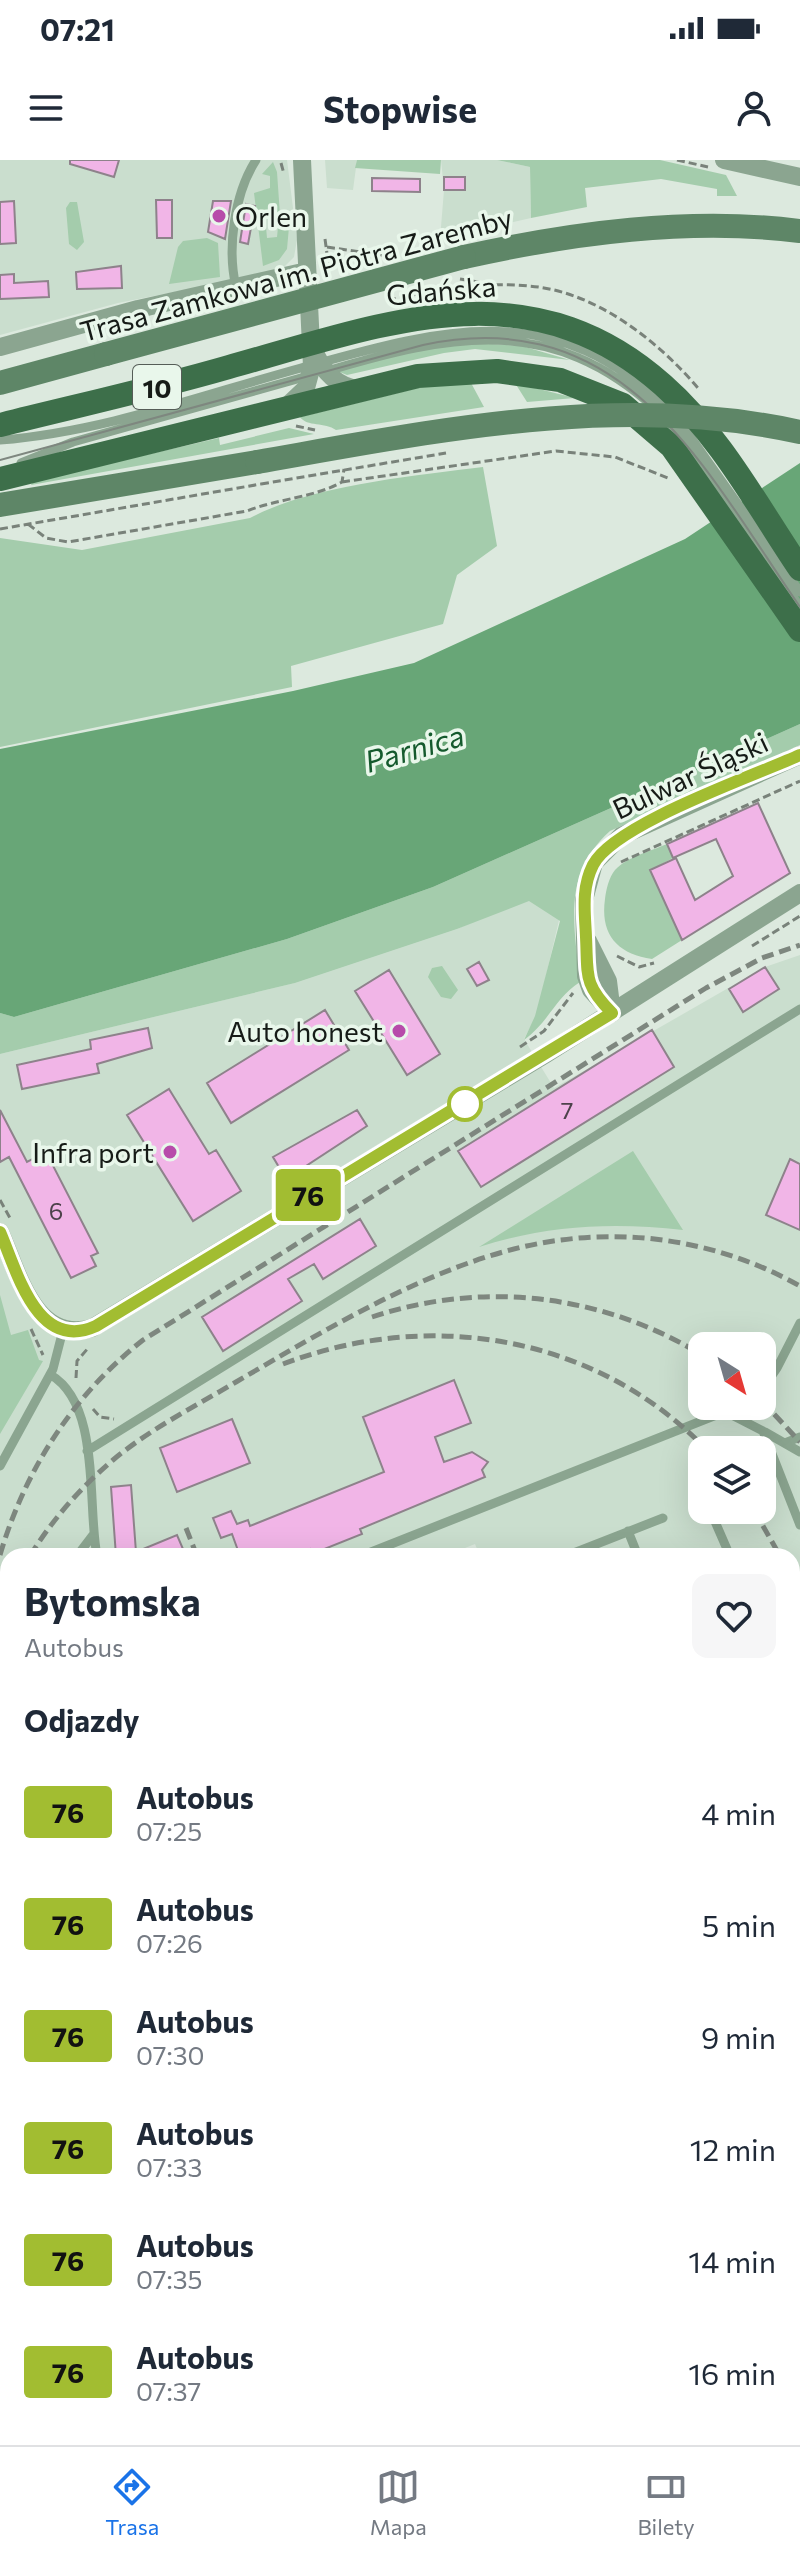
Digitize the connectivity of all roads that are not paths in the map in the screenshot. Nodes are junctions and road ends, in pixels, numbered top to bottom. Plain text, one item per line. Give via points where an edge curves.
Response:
1 (256, 160) edge
2 (302, 160) edge
3 (724, 160) edge
4 (800, 177) edge
5 (800, 231) edge
6 (307, 271) junction
7 (236, 287) junction
8 (0, 347) edge
9 (316, 363) junction
10 (0, 383) edge
11 (358, 389) junction
12 (285, 415) junction
13 (0, 425) edge
14 (800, 432) edge
15 (0, 440) edge
16 (0, 472) edge
17 (0, 479) edge
18 (733, 501) junction
19 (0, 505) edge
20 (800, 569) edge
21 (800, 592) edge
22 (800, 607) edge
23 (800, 630) edge
24 (800, 755) edge
25 (800, 893) edge
26 (800, 1009) edge
27 (612, 1013) junction
28 (8, 1230) edge
29 (800, 1323) edge
30 (63, 1330) junction
31 (776, 1365) edge
32 (51, 1375) junction
33 (706, 1420) edge
34 (742, 1420) edge
35 (763, 1431) junction
36 (800, 1437) edge
37 (785, 1443) junction
38 (87, 1451) junction
39 (800, 1452) edge
40 (0, 1466) edge
41 (663, 1518) dead end
42 (716, 1524) edge
43 (800, 1525) edge
44 (628, 1531) junction
45 (93, 1535) junction
46 (83, 1548) edge
47 (95, 1548) edge
48 (381, 1548) edge
49 (586, 1548) edge
50 (635, 1548) edge
51 (727, 1548) edge

1 - 7 lane via 242,194 233,241
2 - 6 street
3 - 4 street
5 - 10 main road, Trasa Zamkowa im. Piotra Zaremby, bridge via 673,228 549,241 422,267
6 - 7 street
6 - 9 street
7 - 8 street
9 - 11 street via 343,385
9 - 12 street
9 - 13 main road, Gdańska / 10 via 166,385
9 - 15 lane via 70,433
9 - 16 lane via 73,442
9 - 18 main road, Gdańska / 10 via 386,323 499,313 554,324 610,347 663,384 704,428
11 - 12 main road, 10
11 - 18 main road, 10 via 471,371 521,373 579,385 623,405
12 - 17 main road, 10
14 - 19 main road, bridge via 694,417 593,415 473,427 259,473
18 - 20 main road, 10
18 - 21 lane
18 - 22 lane
18 - 23 main road, 10
24 - 27 street, Bulwar Śląski via 610,844 594,863 585,887 588,984
25 - 27 street
26 - 38 lane
27 - 30 street via 96,1326
28 - 30 street via 35,1308
29 - 31 lane
30 - 32 lane
32 - 38 lane via 78,1407
32 - 40 lane
33 - 48 lane
34 - 35 lane
35 - 37 lane
35 - 43 lane
36 - 37 lane
37 - 39 lane
38 - 45 lane
41 - 44 lane
42 - 51 lane
44 - 49 lane
44 - 50 lane
45 - 46 lane
45 - 47 lane

